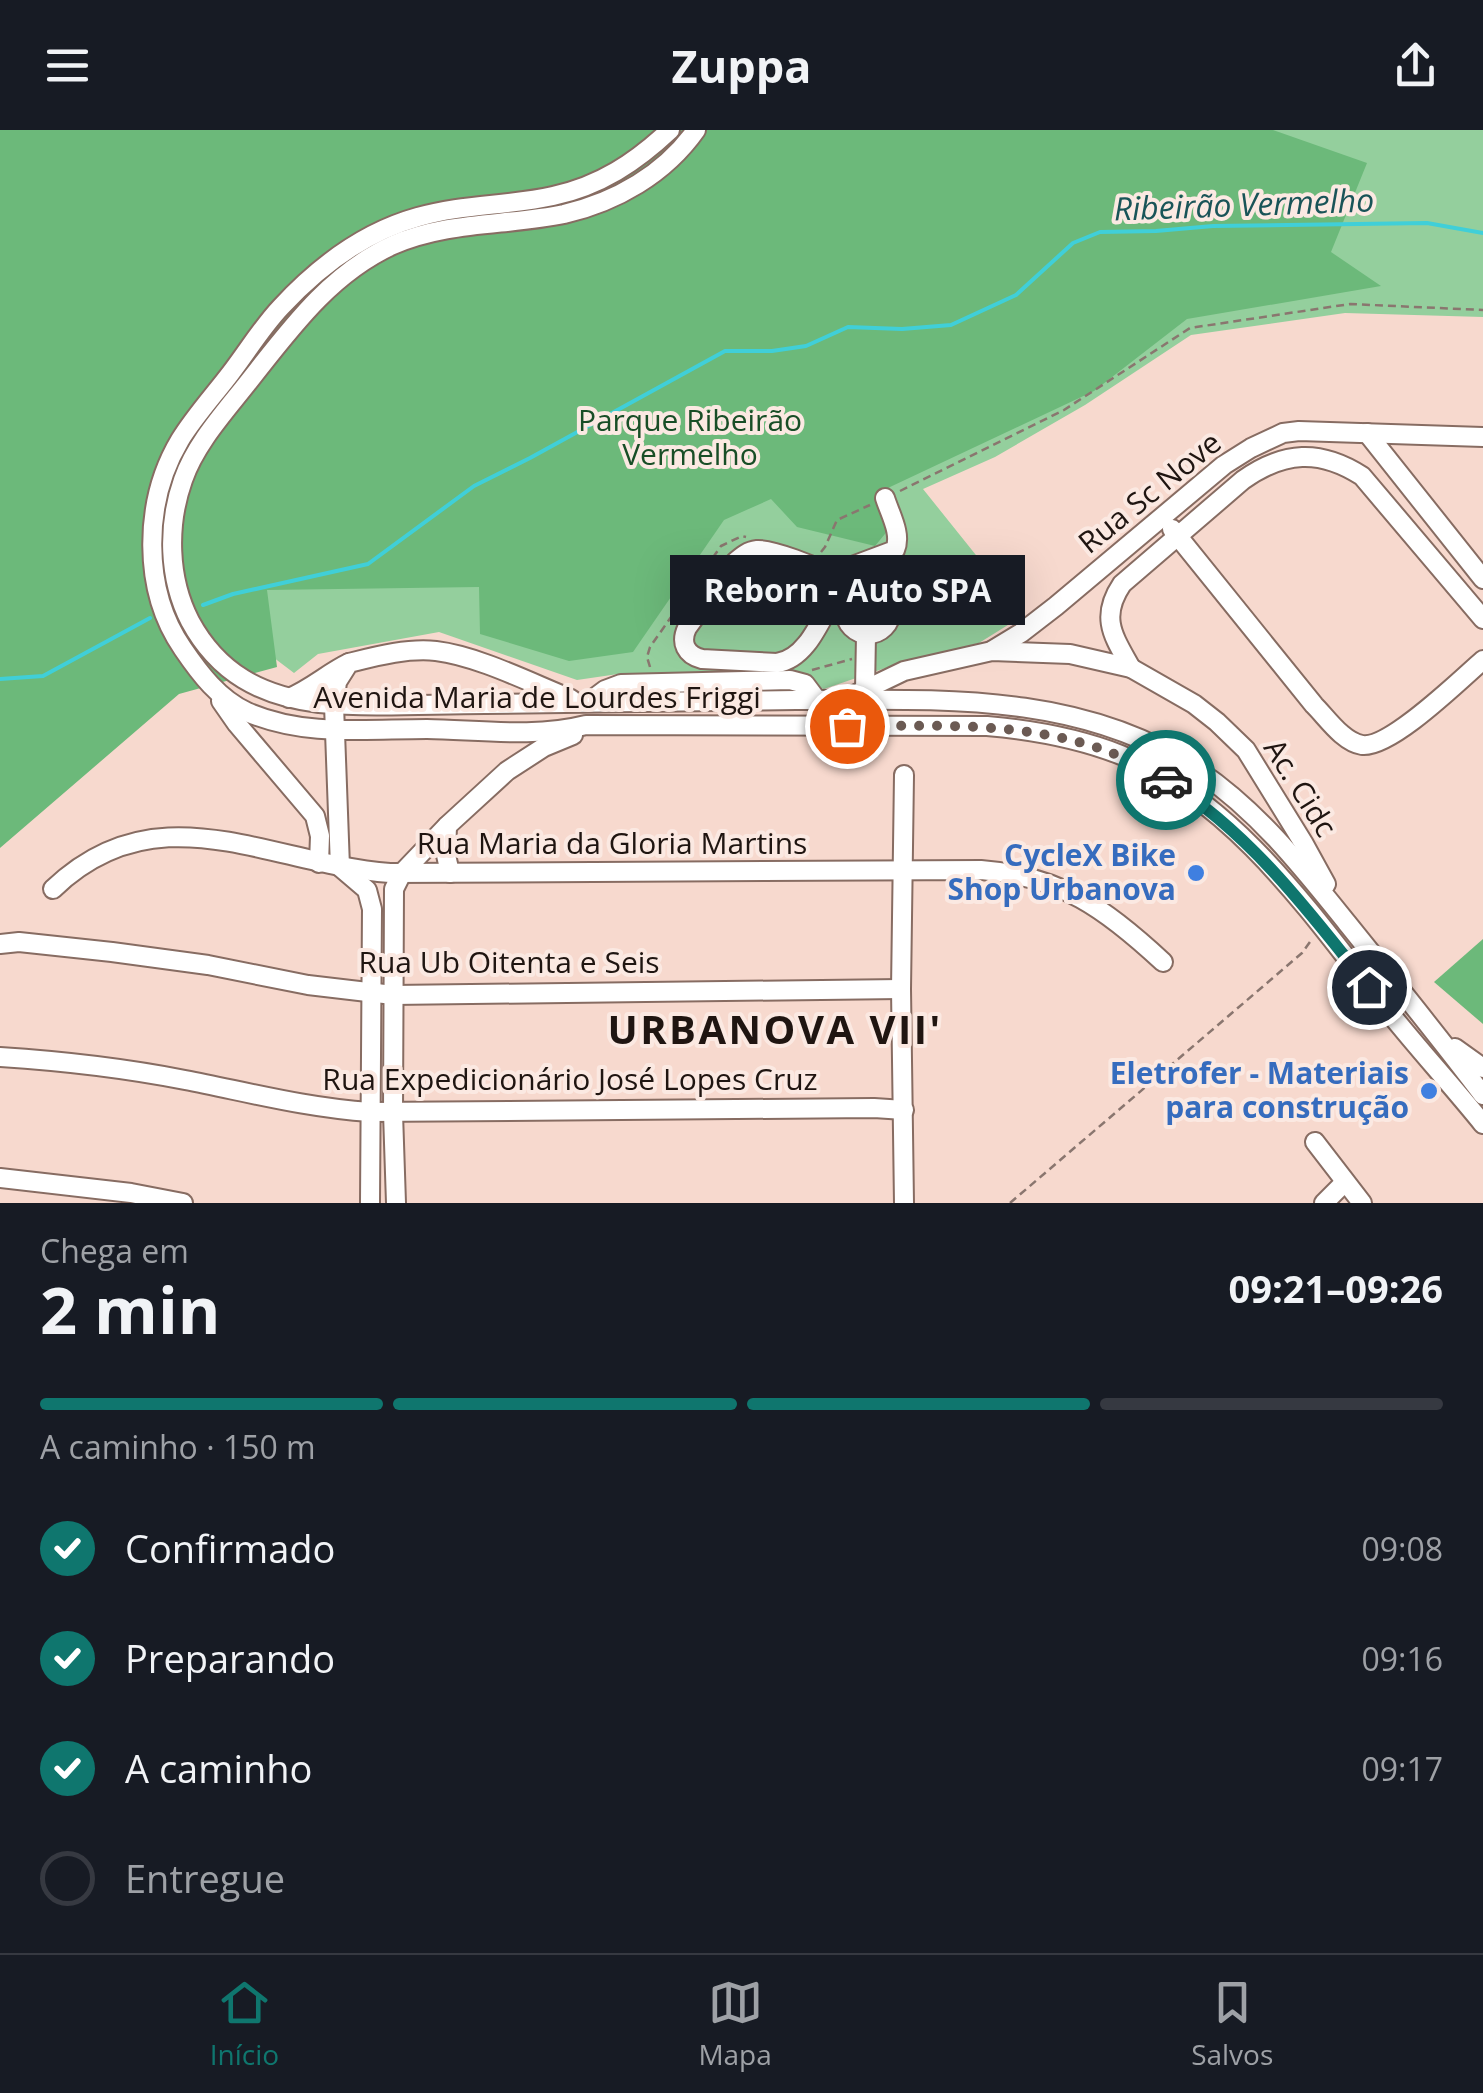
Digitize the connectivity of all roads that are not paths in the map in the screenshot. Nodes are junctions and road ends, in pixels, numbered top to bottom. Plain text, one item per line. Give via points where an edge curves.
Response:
1 (670, 130) edge
2 (696, 130) edge
3 (1298, 430) junction
4 (1367, 433) junction
5 (1483, 437) edge
6 (1298, 457) junction
7 (884, 498) road end
8 (1164, 516) junction
9 (1177, 535) junction
10 (863, 563) junction
11 (832, 574) junction
12 (1483, 578) edge
13 (846, 595) junction
14 (1483, 619) edge
15 (866, 635) junction
16 (992, 651) junction
17 (1483, 660) edge
18 (350, 663) junction
19 (1132, 668) junction
20 (865, 690) junction
21 (217, 692) junction
22 (290, 698) junction
23 (845, 699) junction
24 (584, 702) junction
25 (542, 703) junction
26 (334, 705) junction
27 (586, 725) junction
28 (335, 731) junction
29 (558, 732) junction
30 (544, 747) junction
31 (904, 775) dead end
32 (447, 826) junction
33 (319, 863) junction
34 (340, 867) junction
35 (902, 869) junction
36 (402, 873) junction
37 (450, 873) junction
38 (53, 889) dead end
39 (1347, 924) junction
40 (0, 944) edge
41 (1163, 962) dead end
42 (901, 988) junction
43 (370, 994) junction
44 (393, 995) junction
45 (1442, 1039) junction
46 (0, 1057) edge
47 (1483, 1068) edge
48 (1483, 1095) edge
49 (904, 1110) junction
50 (370, 1112) junction
51 (393, 1113) junction
52 (1483, 1124) edge
53 (1315, 1142) dead end
54 (0, 1178) edge
55 (1345, 1182) junction
56 (184, 1203) edge
57 (370, 1203) edge
58 (396, 1203) edge
59 (904, 1203) edge
60 (1324, 1203) edge
61 (1362, 1203) edge

1 - 21 street via 630,165 582,189 419,216 379,231 339,254 280,308 180,440 154,517 153,568 162,610
2 - 22 street, Avenida Maria de Lourdes Friggi via 648,178 616,197 562,214 427,233 373,254 326,290 222,415 182,482 173,524 178,587 190,619 221,662 243,680
3 - 4 street, Rua Sc Nove
3 - 6 street
3 - 8 street, Rua Sc Nove via 1238,454
4 - 5 street, Rua Sc Nove
4 - 12 street
6 - 9 street via 1253,474
6 - 14 street via 1328,459 1362,476
7 - 10 street via 898,543 890,554
8 - 9 street
8 - 16 street, Rua Sc Nove
9 - 17 street via 1314,705 1352,741 1376,743 1412,722
9 - 19 street via 1127,578 1112,602 1113,635
10 - 11 street
10 - 13 street
11 - 13 street
11 - 13 street via 767,552 744,554 688,628 688,652 702,659 786,662
13 - 15 street via 849,625
13 - 15 street via 869,588 882,593 891,610 884,628
15 - 20 street
16 - 19 street, Ac. Cidc via 1070,654
16 - 20 street, Ac. Cidc via 904,671
18 - 22 street
18 - 24 street via 436,651
18 - 26 street via 337,682
19 - 39 street, Ac. Cidc via 1194,704 1246,750
20 - 23 street, Ac. Cidc
21 - 28 street, Avenida Maria de Lourdes Friggi via 264,718
21 - 33 street via 316,816
22 - 26 street, Avenida Maria de Lourdes Friggi
23 - 24 street, Avenida Maria de Lourdes Friggi
23 - 39 street, Avenida Maria de Lourdes Friggi via 1029,707 1148,742 1244,807
24 - 25 street, Avenida Maria de Lourdes Friggi
25 - 26 street, Avenida Maria de Lourdes Friggi
25 - 29 street via 544,717
26 - 28 street
27 - 29 street, Avenida Maria de Lourdes Friggi
27 - 30 street
27 - 52 street, Avenida Maria de Lourdes Friggi via 987,726 1037,731 1121,756 1188,793 1246,842
28 - 29 street, Avenida Maria de Lourdes Friggi
28 - 34 street
29 - 30 street via 546,734
30 - 32 street
31 - 35 street
32 - 36 street
32 - 37 street
33 - 34 street, Rua Maria da Gloria Martins
33 - 38 street, Rua Maria da Gloria Martins via 212,838 148,838 100,854
34 - 36 street, Rua Maria da Gloria Martins
34 - 43 street via 370,896
35 - 37 street, Rua Maria da Gloria Martins
35 - 41 street, Rua Maria da Gloria Martins via 997,871 1059,886 1116,920
35 - 42 street
36 - 37 street, Rua Maria da Gloria Martins
36 - 44 street via 392,897
39 - 45 street, Avenida Maria de Lourdes Friggi
40 - 43 street, Rua Ub Oitenta e Seis via 175,960
42 - 44 street, Rua Ub Oitenta e Seis
42 - 49 street
43 - 44 street, Rua Ub Oitenta e Seis
43 - 50 street
44 - 51 street
45 - 47 street
45 - 48 street, Avenida Maria de Lourdes Friggi
46 - 50 street, Rua Expedicionário José Lopes Cruz via 105,1066 306,1106
49 - 51 street, Rua Expedicionário José Lopes Cruz
49 - 59 street
50 - 51 street, Rua Expedicionário José Lopes Cruz
50 - 57 street
51 - 58 street
53 - 55 street
54 - 56 street
55 - 60 street
55 - 61 street

